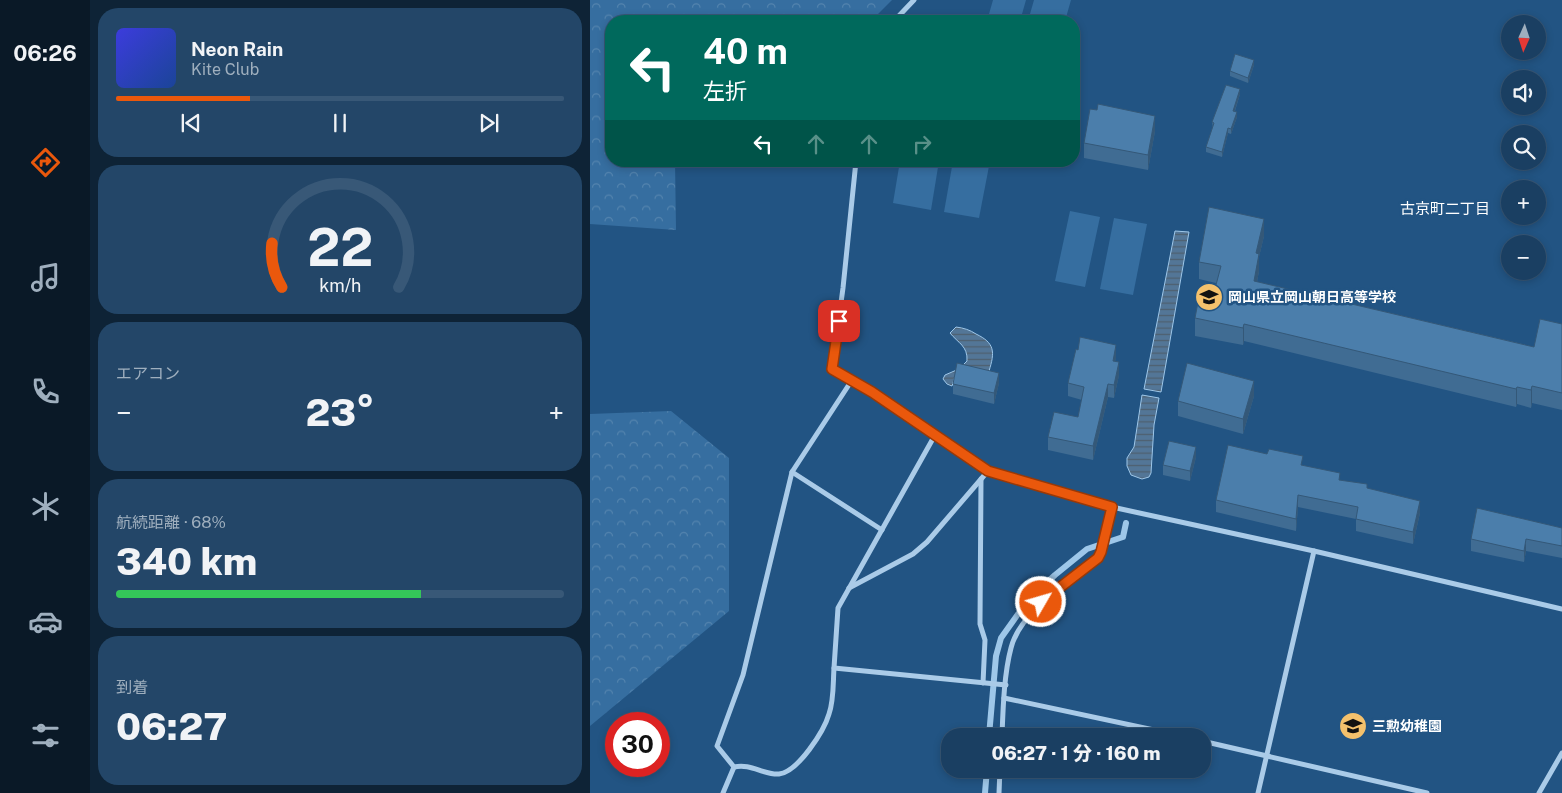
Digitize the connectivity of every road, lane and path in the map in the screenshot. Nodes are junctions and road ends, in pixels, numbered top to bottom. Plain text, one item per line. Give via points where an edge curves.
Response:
1 (914, 0) edge
2 (900, 15) edge
3 (855, 167) edge
4 (852, 380) junction
5 (935, 435) junction
6 (988, 471) junction
7 (792, 472) junction
8 (981, 479) junction
9 (1112, 507) junction
10 (882, 530) junction
11 (1314, 551) junction
12 (849, 588) junction
13 (1562, 610) edge
14 (834, 668) junction
15 (986, 683) junction
16 (1003, 685) junction
17 (1004, 698) junction
18 (1002, 728) edge
19 (1145, 728) edge
20 (1211, 743) edge
21 (1562, 752) edge
22 (1266, 754) junction
23 (734, 767) junction
24 (1000, 778) edge
25 (723, 793) edge
26 (999, 793) edge
27 (1258, 793) edge
28 (1427, 793) edge
29 (1539, 793) edge

1 - 2 street
3 - 4 street via 832,369
4 - 5 street
4 - 7 street
5 - 6 street
5 - 10 street
6 - 8 street
6 - 9 street
7 - 10 street
7 - 23 street via 743,675 717,746
8 - 12 street via 913,554
8 - 15 street via 980,624 985,640
9 - 11 street
9 - 16 street via 1098,558 1041,602 1020,629 1011,647
10 - 12 street
11 - 13 street
11 - 22 street
12 - 14 street via 838,608
14 - 15 street
14 - 23 street via 830,713 796,767 782,774 768,774 742,765
15 - 16 street
16 - 17 street
17 - 18 street
17 - 19 street
20 - 22 street
21 - 29 street
22 - 27 street
22 - 28 street
23 - 25 street
24 - 26 street

